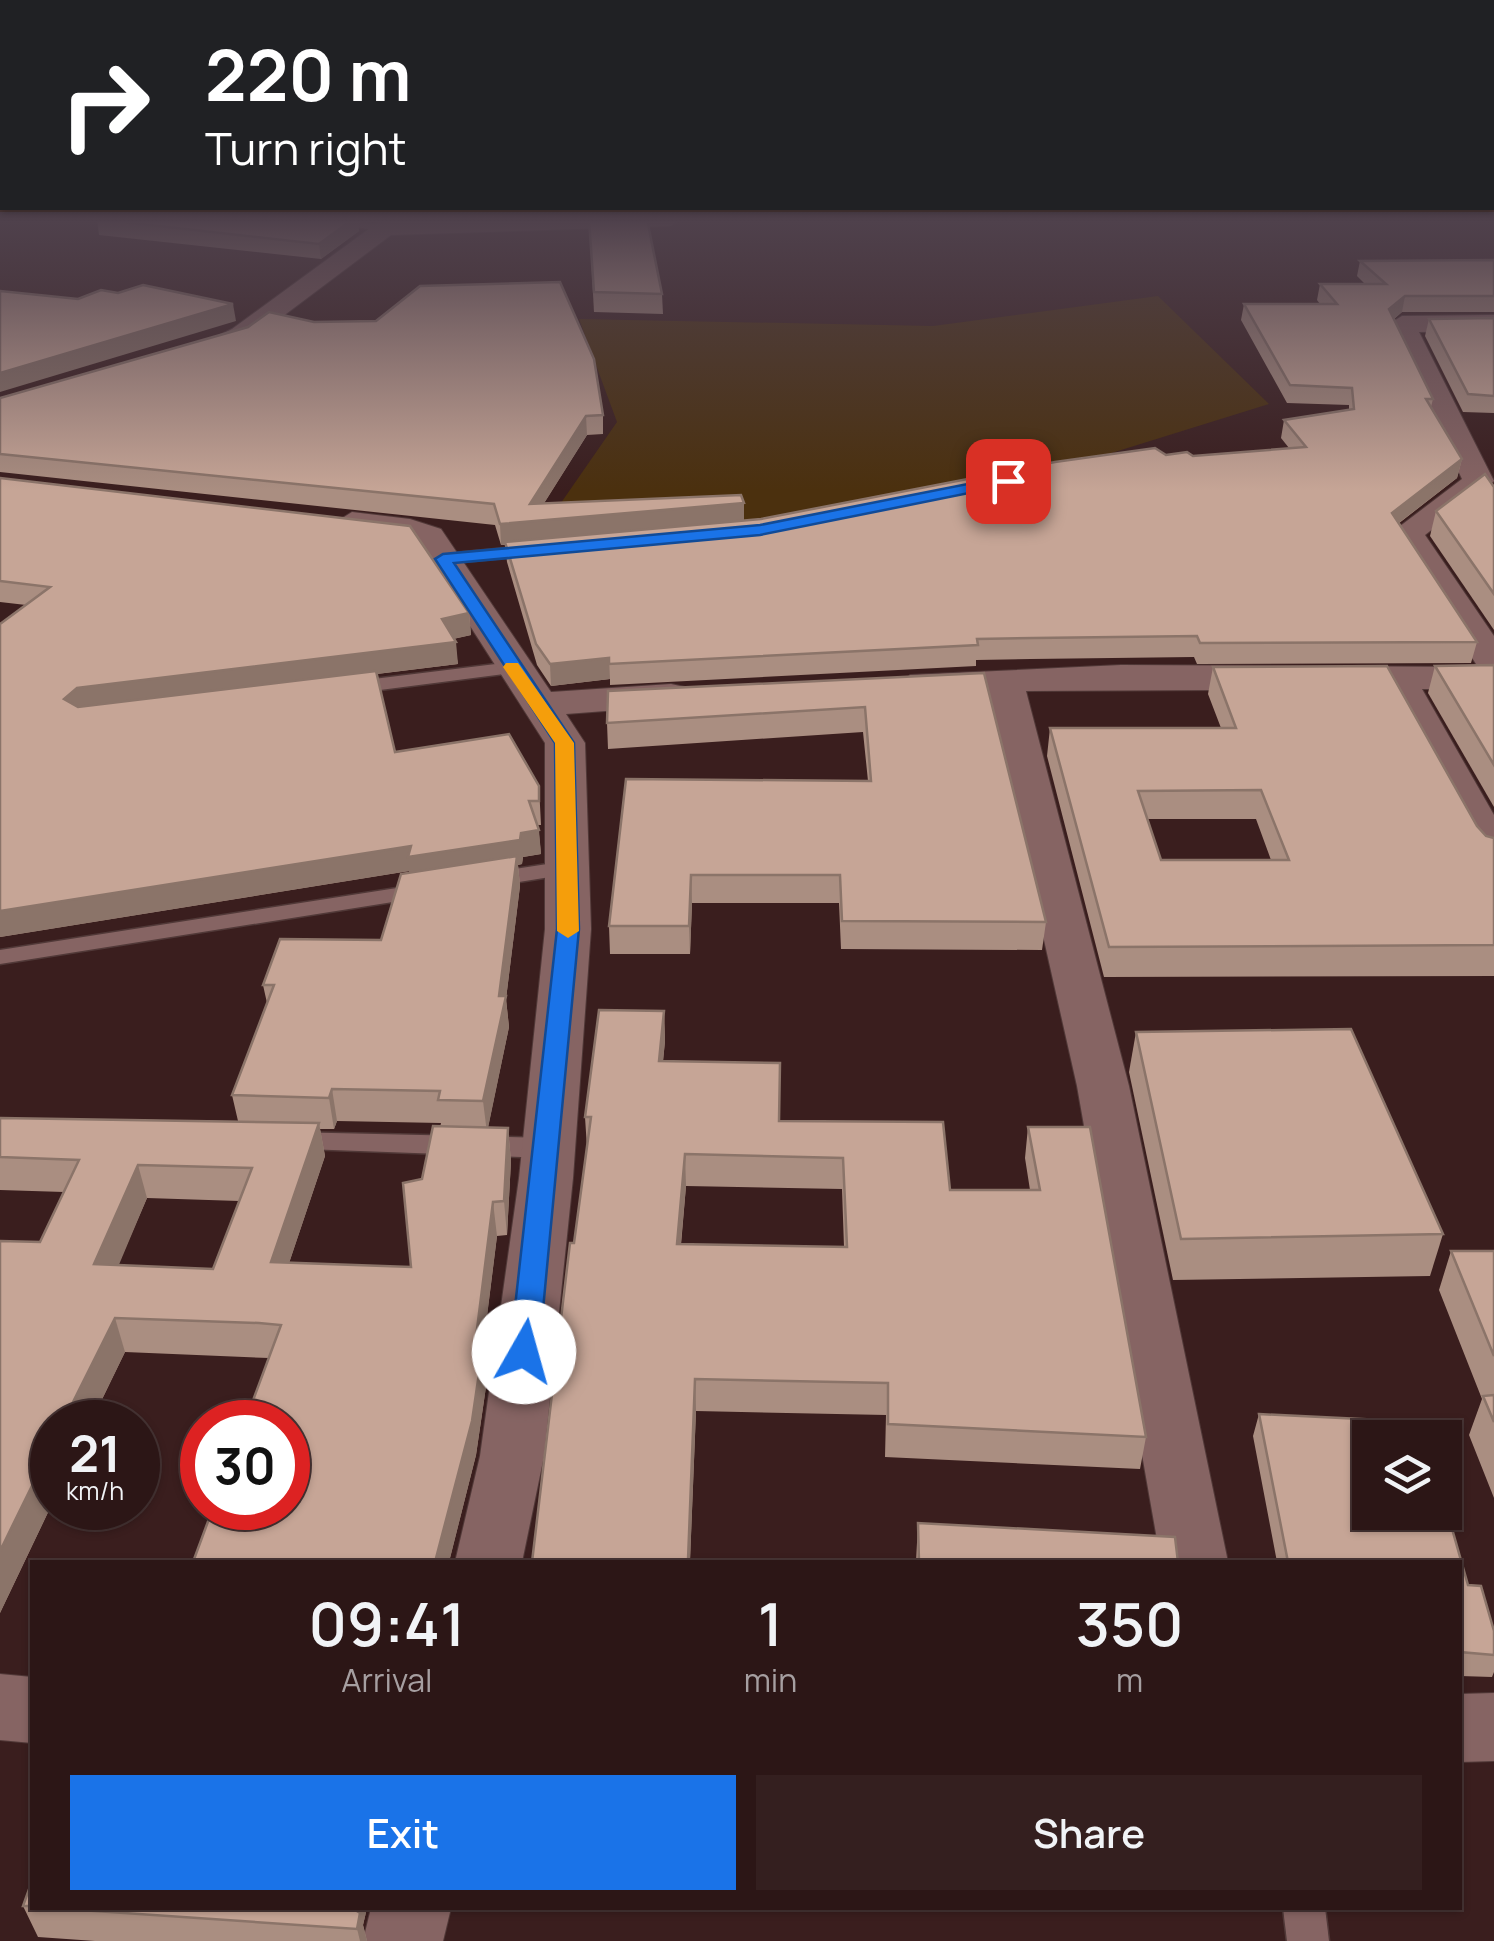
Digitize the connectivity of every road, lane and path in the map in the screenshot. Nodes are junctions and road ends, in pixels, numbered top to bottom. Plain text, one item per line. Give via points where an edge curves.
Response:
1 (275, 310) edge
2 (1494, 323) edge
3 (196, 350) edge
4 (312, 518) edge
5 (562, 548) edge
6 (443, 559) junction
7 (1494, 663) edge
8 (1396, 677) junction
9 (1494, 678) edge
10 (1004, 679) junction
11 (888, 684) edge
12 (524, 686) junction
13 (337, 689) edge
14 (714, 692) edge
15 (1494, 853) edge
16 (567, 868) junction
17 (0, 957) edge
18 (254, 1140) edge
19 (548, 1148) junction
20 (489, 1560) edge
21 (1194, 1560) edge
22 (0, 1707) edge
23 (30, 1710) edge
24 (1462, 1728) edge
25 (1494, 1728) edge
26 (411, 1910) edge
27 (1304, 1910) edge
28 (403, 1941) edge
29 (1308, 1941) edge

1 - 3 street via 241,335
2 - 7 street via 1402,324 1479,482 1407,532
4 - 6 street via 410,528 429,536
5 - 6 lane
6 - 12 street
8 - 9 street
8 - 10 street
8 - 15 street
10 - 11 street
10 - 21 street via 1103,1086
12 - 13 lane
12 - 14 street
12 - 16 street via 565,743
16 - 17 lane
16 - 19 street via 568,929
18 - 19 lane
19 - 20 street via 512,1456
22 - 23 street
24 - 25 street
26 - 28 street
27 - 29 lane

